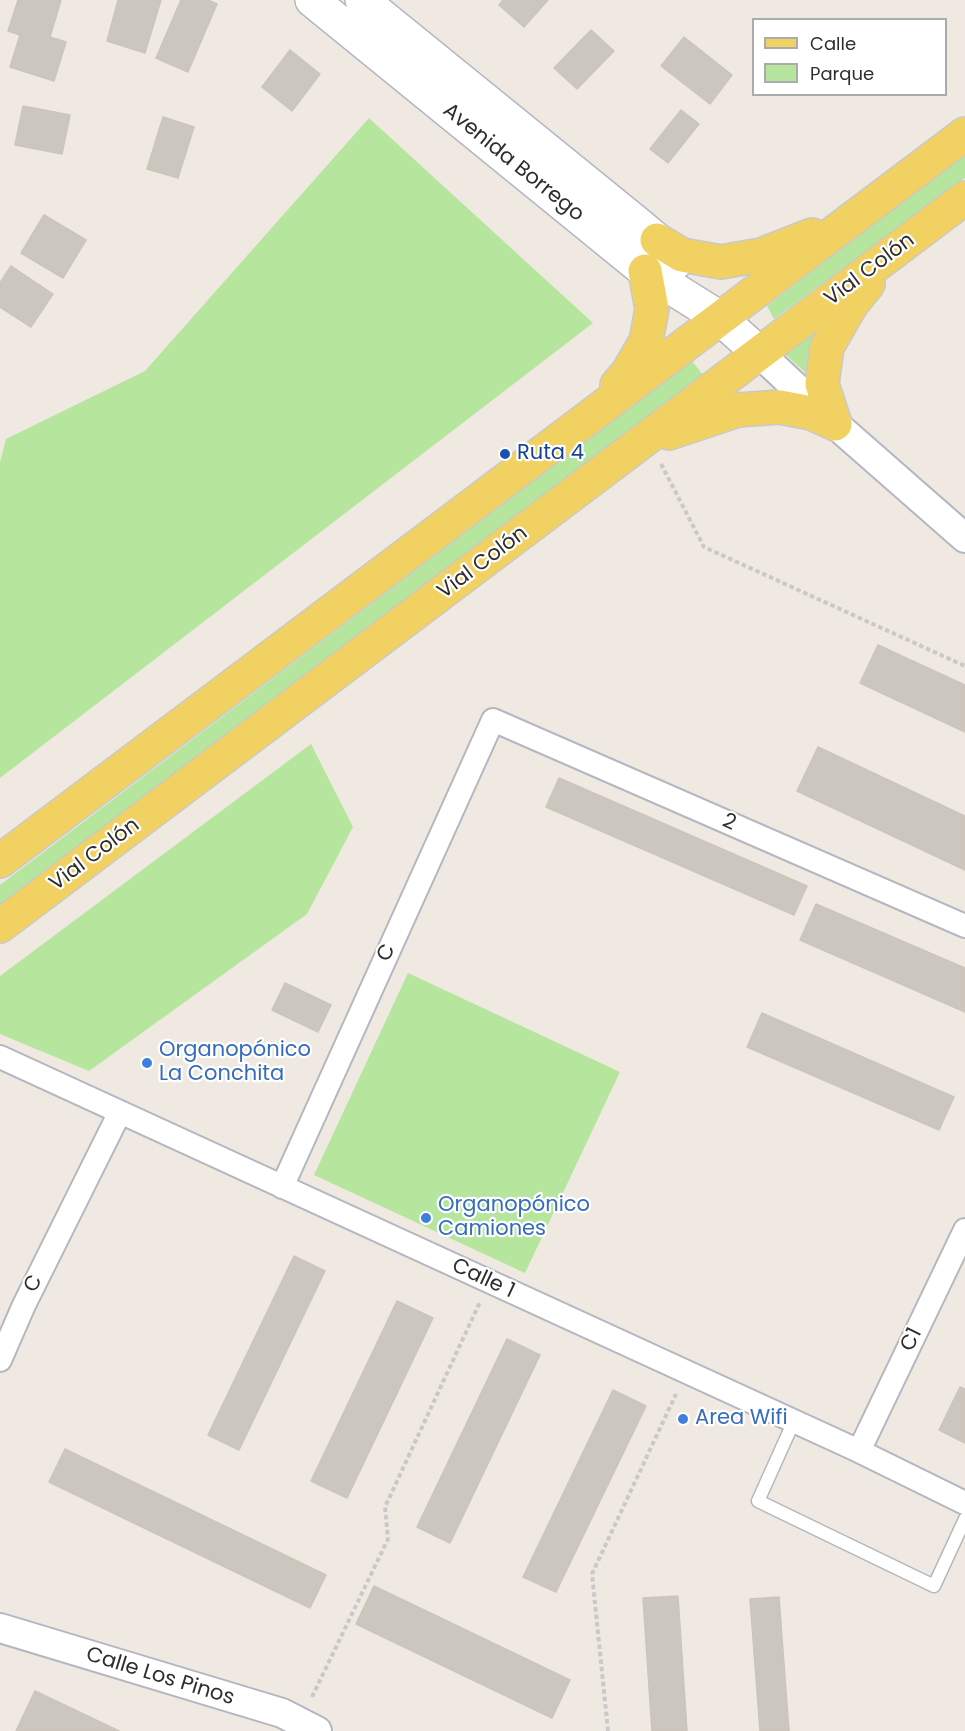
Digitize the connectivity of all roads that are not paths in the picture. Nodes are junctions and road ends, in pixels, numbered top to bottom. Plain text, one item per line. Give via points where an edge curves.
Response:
1 (312, 0) edge
2 (362, 0) edge
3 (965, 134) edge
4 (965, 198) edge
5 (852, 218) junction
6 (657, 240) junction
7 (891, 254) junction
8 (645, 271) junction
9 (720, 318) junction
10 (759, 353) junction
11 (589, 418) junction
12 (835, 424) junction
13 (650, 449) junction
14 (965, 538) edge
15 (493, 720) joint
16 (0, 861) edge
17 (1, 926) edge
18 (965, 926) edge
19 (0, 1057) edge
20 (120, 1112) junction
21 (282, 1186) junction
22 (965, 1230) edge
23 (0, 1360) edge
24 (794, 1421) junction
25 (859, 1451) junction
26 (965, 1503) edge
27 (965, 1519) edge
28 (0, 1628) edge
29 (309, 1727) edge

1 - 8 main road, Avenida Borrego
2 - 6 main road, Avenida Borrego
3 - 5 main road
4 - 7 main road, Vial Colón
5 - 6 main road via 761,255 721,262 682,255
5 - 9 main road
6 - 9 main road, Avenida Borrego
7 - 10 main road, Vial Colón
7 - 12 main road via 851,305 827,347 822,384
8 - 9 main road, Avenida Borrego
8 - 11 main road via 652,309 646,341 628,372
9 - 10 main road, Avenida Borrego
9 - 11 main road
10 - 12 street, Avenida Borrego
10 - 13 main road, Vial Colón
11 - 16 main road
12 - 13 main road via 811,413 780,407 738,410
12 - 14 street, Avenida Borrego
13 - 17 main road, Vial Colón
15 - 18 street, 2
15 - 21 street, C
19 - 20 street, Calle 1
20 - 21 street, Calle 1
20 - 23 street, C
21 - 24 street, Calle 1
22 - 25 street, C1
24 - 25 street, Calle 1
24 - 27 lane via 758,1501 934,1586
25 - 26 street, Calle 1
28 - 29 street, Calle Los Pinos via 282,1713

